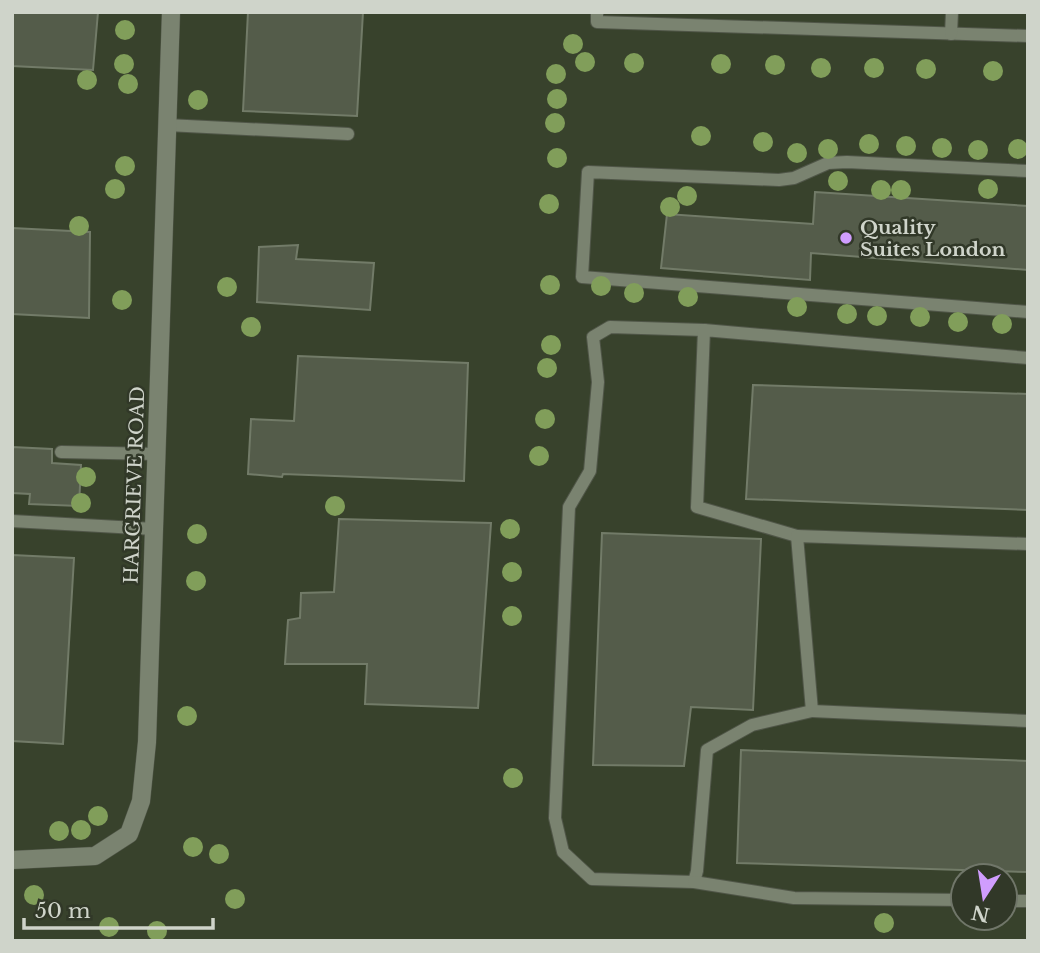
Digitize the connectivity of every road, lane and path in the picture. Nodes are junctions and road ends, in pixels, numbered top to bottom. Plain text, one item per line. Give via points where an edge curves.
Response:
1 (171, 12) edge
2 (597, 12) edge
3 (952, 12) edge
4 (951, 34) junction
5 (1028, 36) edge
6 (167, 125) junction
7 (348, 134) dead end
8 (1028, 171) edge
9 (1028, 312) edge
10 (704, 330) junction
11 (1028, 358) edge
12 (61, 452) dead end
13 (156, 454) junction
14 (12, 521) edge
15 (154, 529) junction
16 (797, 536) junction
17 (1028, 544) edge
18 (812, 711) junction
19 (1028, 721) edge
20 (12, 860) edge
21 (694, 882) junction
22 (949, 900) edge

1 - 6 street, HARGRIEVE ROAD
2 - 4 lane via 597,22
3 - 4 lane
4 - 5 lane
6 - 7 lane
6 - 13 street, HARGRIEVE ROAD
8 - 9 lane via 837,162 779,180 588,172 582,277
10 - 11 lane
10 - 16 lane via 697,507
10 - 21 lane via 610,327 593,337 598,382 590,471 569,507 555,818 564,852 592,879
12 - 13 lane
13 - 15 street, HARGRIEVE ROAD
14 - 15 lane
15 - 20 street, HARGRIEVE ROAD via 147,742 141,802 129,834 95,856
16 - 17 lane
16 - 18 lane
18 - 19 lane
18 - 21 lane via 752,725 707,750
21 - 22 lane via 794,898

